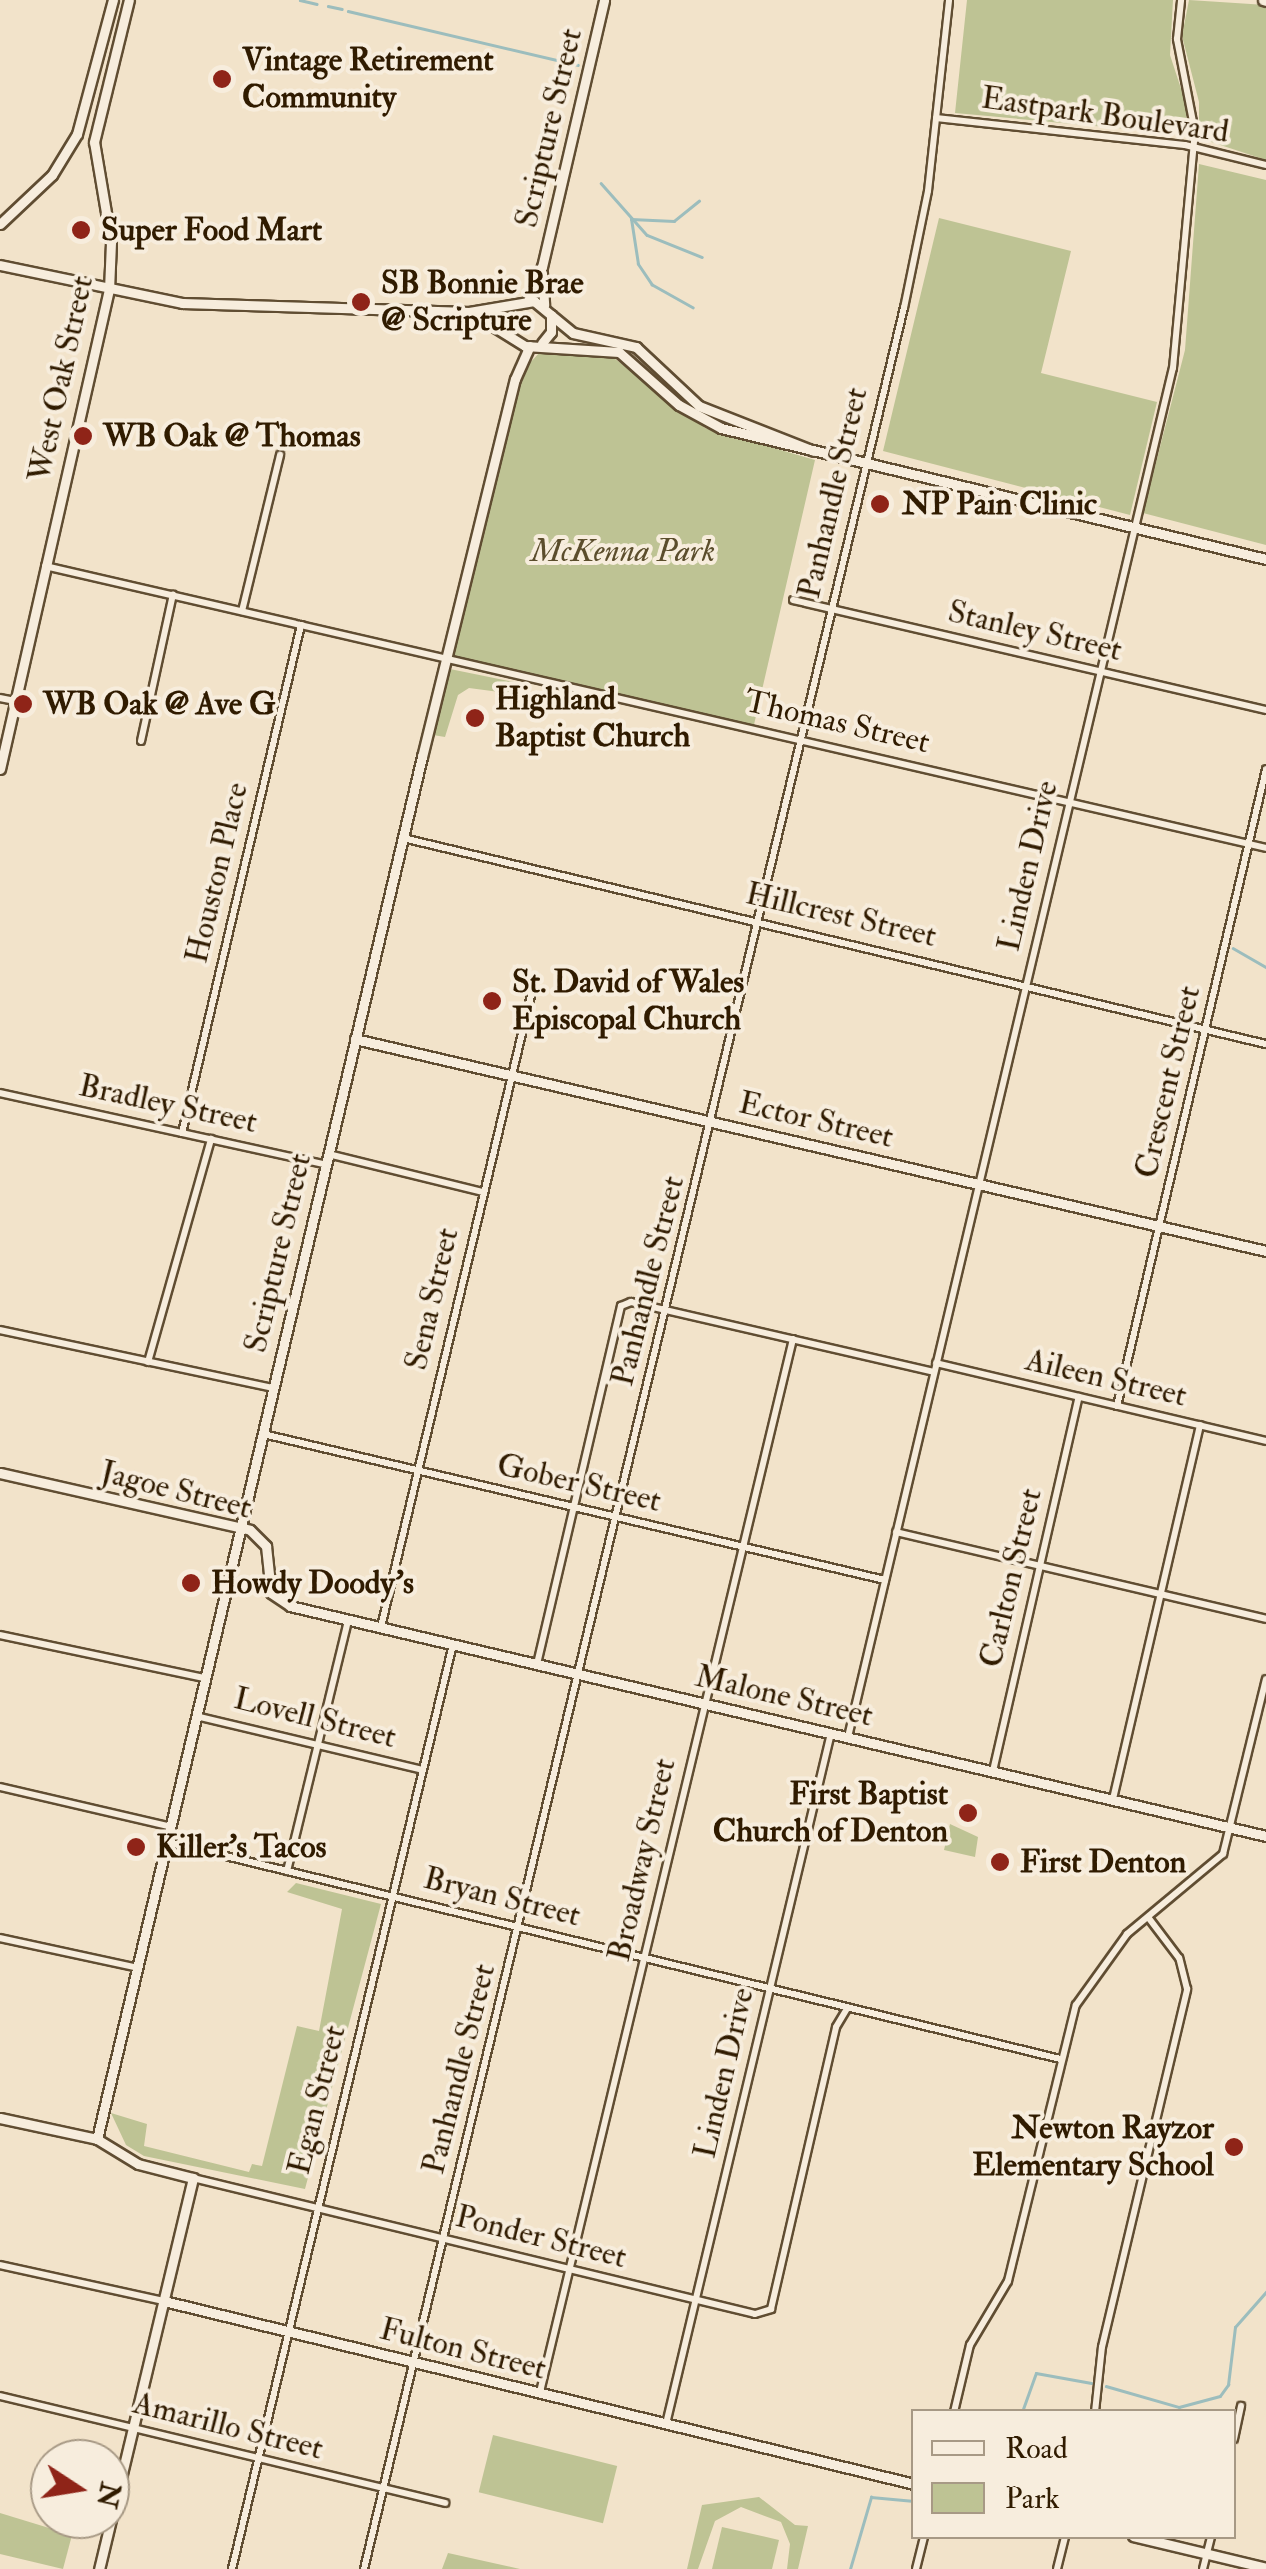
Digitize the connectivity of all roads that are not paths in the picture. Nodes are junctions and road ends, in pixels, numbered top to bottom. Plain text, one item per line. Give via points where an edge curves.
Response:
1 (113, 0) edge
2 (129, 0) edge
3 (604, 0) edge
4 (949, 0) edge
5 (1181, 0) edge
6 (936, 118) junction
7 (77, 134) junction
8 (94, 142) junction
9 (1193, 147) junction
10 (1266, 165) edge
11 (2, 224) edge
12 (0, 266) edge
13 (542, 267) junction
14 (110, 290) junction
15 (523, 302) junction
16 (547, 309) junction
17 (470, 312) junction
18 (512, 337) junction
19 (542, 343) junction
20 (530, 346) junction
21 (514, 380) junction
22 (814, 451) junction
23 (280, 455) dead end
24 (864, 463) junction
25 (1132, 526) junction
26 (1266, 559) edge
27 (45, 566) junction
28 (173, 594) junction
29 (794, 600) dead end
30 (832, 609) junction
31 (242, 611) junction
32 (301, 625) junction
33 (446, 660) junction
34 (1098, 672) junction
35 (0, 698) edge
36 (15, 701) junction
37 (1266, 710) edge
38 (801, 739) junction
39 (140, 740) dead end
40 (0, 769) edge
41 (1266, 769) edge
42 (1068, 802) junction
43 (403, 838) junction
44 (1249, 844) junction
45 (1266, 848) edge
46 (760, 922) junction
47 (534, 982) dead end
48 (1026, 984) junction
49 (1207, 1026) junction
50 (355, 1039) junction
51 (1266, 1044) edge
52 (512, 1076) junction
53 (0, 1093) edge
54 (712, 1122) junction
55 (182, 1133) junction
56 (211, 1140) junction
57 (326, 1159) junction
58 (978, 1184) junction
59 (483, 1192) junction
60 (1160, 1226) junction
61 (1266, 1250) edge
62 (667, 1310) junction
63 (0, 1330) edge
64 (792, 1339) junction
65 (148, 1362) junction
66 (934, 1367) junction
67 (272, 1388) junction
68 (1079, 1397) junction
69 (1117, 1406) junction
70 (1200, 1426) junction
71 (262, 1434) junction
72 (1266, 1441) edge
73 (417, 1470) junction
74 (0, 1474) edge
75 (573, 1507) junction
76 (616, 1517) junction
77 (240, 1526) junction
78 (896, 1532) junction
79 (743, 1547) junction
80 (1040, 1566) junction
81 (885, 1580) junction
82 (1161, 1594) junction
83 (290, 1606) joint
84 (1266, 1619) edge
85 (348, 1620) junction
86 (381, 1627) junction
87 (0, 1635) edge
88 (453, 1644) junction
89 (537, 1664) junction
90 (579, 1673) junction
91 (204, 1678) junction
92 (1266, 1680) edge
93 (705, 1703) junction
94 (195, 1716) junction
95 (830, 1733) junction
96 (848, 1737) junction
97 (318, 1746) junction
98 (423, 1770) junction
99 (992, 1771) junction
100 (0, 1788) edge
101 (1113, 1800) junction
102 (168, 1826) junction
103 (1232, 1828) junction
104 (1266, 1836) edge
105 (164, 1841) junction
106 (287, 1871) junction
107 (393, 1897) junction
108 (1148, 1917) junction
109 (520, 1928) junction
110 (0, 1938) edge
111 (644, 1958) junction
112 (134, 1967) junction
113 (770, 1988) junction
114 (848, 2007) junction
115 (1060, 2058) junction
116 (0, 2118) edge
117 (97, 2138) junction
118 (193, 2178) junction
119 (316, 2208) junction
120 (444, 2239) junction
121 (0, 2265) edge
122 (570, 2269) junction
123 (696, 2300) junction
124 (164, 2301) junction
125 (289, 2332) junction
126 (414, 2363) junction
127 (540, 2394) junction
128 (0, 2396) edge
129 (1241, 2406) dead end
130 (955, 2409) edge
131 (1095, 2409) edge
132 (666, 2424) junction
133 (133, 2428) junction
134 (1236, 2430) edge
135 (258, 2460) junction
136 (911, 2483) edge
137 (384, 2490) junction
138 (445, 2503) dead end
139 (923, 2539) edge
140 (1064, 2539) edge
141 (1145, 2539) edge
142 (1209, 2539) edge
143 (1206, 2554) junction
144 (1266, 2568) edge
145 (99, 2569) edge
146 (232, 2569) edge
147 (364, 2569) edge
148 (916, 2569) edge
149 (1057, 2569) edge
150 (1203, 2569) edge

1 - 7 street
2 - 8 street, West Oak Street
3 - 13 street, Scripture Street
4 - 6 street, Panhandle Street
5 - 9 street, Linden Drive via 1177,40 1193,98
6 - 9 street, Eastpark Boulevard
6 - 24 street, Panhandle Street via 926,203
7 - 8 street
7 - 11 street via 52,175
8 - 14 street, West Oak Street via 111,242
9 - 10 street, Eastpark Boulevard
9 - 25 street, Linden Drive via 1175,354
12 - 14 street
13 - 15 street, Scripture Street
13 - 16 street, Scripture Street
14 - 17 street via 182,302
14 - 27 street, West Oak Street
15 - 16 street
15 - 17 street
15 - 18 street via 508,320
16 - 19 street via 553,326
16 - 22 street via 573,333 636,347 699,406
17 - 18 street
18 - 20 street
18 - 21 street, Scripture Street
19 - 20 street
19 - 22 street via 619,352 702,420
20 - 21 street, Scripture Street
21 - 33 street, Scripture Street
22 - 24 street
23 - 31 street
24 - 25 street
24 - 30 street, Panhandle Street
25 - 26 street
25 - 34 street, Linden Drive
27 - 28 street, Thomas Street
27 - 36 street, West Oak Street
28 - 31 street, Thomas Street
28 - 39 street
29 - 30 street, Stanley Street
30 - 34 street, Stanley Street
30 - 38 street, Panhandle Street
31 - 32 street, Thomas Street
32 - 33 street, Thomas Street
32 - 55 street, Houston Place
33 - 38 street, Thomas Street
33 - 43 street, Scripture Street
34 - 37 street, Stanley Street
34 - 42 street, Linden Drive
35 - 36 street
36 - 40 street, West Oak Street
38 - 42 street, Thomas Street
38 - 46 street, Panhandle Street
41 - 44 street, Crescent Street
42 - 44 street, Thomas Street
42 - 48 street, Linden Drive
43 - 46 street, Hillcrest Street
43 - 50 street, Scripture Street
44 - 45 street, Thomas Street
44 - 49 street, Crescent Street
46 - 48 street, Hillcrest Street
46 - 54 street, Panhandle Street
47 - 52 street, Sena Street
48 - 49 street, Hillcrest Street
48 - 58 street, Linden Drive
49 - 51 street, Hillcrest Street
49 - 60 street, Crescent Street
50 - 52 street, Ector Street
50 - 57 street, Scripture Street
52 - 54 street, Ector Street
52 - 59 street, Sena Street
53 - 55 street, Bradley Street
54 - 58 street, Ector Street
54 - 62 street, Panhandle Street
55 - 56 street, Bradley Street
56 - 57 street, Bradley Street
56 - 65 street
57 - 59 street, Bradley Street
57 - 67 street, Scripture Street
58 - 60 street, Ector Street
58 - 66 street, Linden Drive
59 - 73 street, Sena Street
60 - 61 street, Ector Street
60 - 69 street, Crescent Street
62 - 64 street, Aileen Street
62 - 75 street, Aileen Street via 621,1306
62 - 76 street, Panhandle Street
63 - 65 street
64 - 66 street, Aileen Street
64 - 79 street, Broadway Street
65 - 67 street
66 - 68 street, Aileen Street
66 - 78 street, Linden Drive
67 - 71 street, Scripture Street
68 - 69 street, Aileen Street
68 - 80 street, Carlton Street
69 - 70 street, Aileen Street
70 - 72 street, Aileen Street
70 - 82 street
71 - 73 street, Gober Street
71 - 77 street, Scripture Street
73 - 75 street, Gober Street
73 - 86 street, Sena Street
74 - 77 street, Jagoe Street
75 - 76 street, Gober Street
75 - 89 street
76 - 79 street, Gober Street
76 - 90 street, Panhandle Street
77 - 83 street, Jagoe Street via 262,1540 268,1586
77 - 91 street, Scripture Street
78 - 80 street
78 - 81 street, Linden Drive
79 - 81 street, Gober Street
79 - 93 street, Broadway Street
80 - 82 street
80 - 99 street, Carlton Street
81 - 96 street, Linden Drive
82 - 84 street
82 - 101 street
83 - 85 street, Malone Street
85 - 86 street, Malone Street
85 - 97 street
86 - 88 street, Malone Street
87 - 91 street
88 - 89 street, Malone Street
88 - 98 street, Egan Street
89 - 90 street, Malone Street
90 - 93 street, Malone Street
90 - 109 street, Panhandle Street
91 - 94 street, Scripture Street
92 - 103 street
93 - 95 street, Malone Street
93 - 111 street, Broadway Street
94 - 97 street, Lovell Street
94 - 102 street, Scripture Street
95 - 96 street, Malone Street
95 - 113 street, Linden Drive
96 - 99 street, Malone Street
97 - 98 street, Lovell Street
97 - 106 street
98 - 107 street, Egan Street
99 - 101 street, Malone Street
100 - 102 street
101 - 103 street, Malone Street
102 - 105 street, Scripture Street
103 - 104 street, Malone Street
103 - 108 street via 1216,1862
105 - 106 street, Bryan Street
105 - 112 street, Scripture Street
106 - 107 street, Bryan Street
107 - 109 street, Bryan Street
107 - 119 street, Egan Street
108 - 115 street via 1085,1986
108 - 131 street via 1178,1958 1187,1988 1102,2347
109 - 111 street, Bryan Street
109 - 120 street, Panhandle Street
110 - 112 street
111 - 113 street, Bryan Street
111 - 122 street, Broadway Street
112 - 117 street, Scripture Street
113 - 114 street, Bryan Street
113 - 123 street, Linden Drive
114 - 115 street, Bryan Street
114 - 123 street, Ponder Street via 836,2027 771,2310 755,2314
115 - 130 street via 1008,2281 970,2346
116 - 117 street, Ponder Street
117 - 118 street, Ponder Street via 138,2164
118 - 119 street, Ponder Street
118 - 124 street
119 - 120 street, Ponder Street
119 - 125 street, Egan Street
120 - 122 street, Ponder Street
120 - 126 street, Panhandle Street
121 - 124 street, Fulton Street
122 - 123 street, Ponder Street
122 - 127 street, Broadway Street
123 - 132 street, Linden Drive
124 - 125 street, Fulton Street
124 - 133 street
125 - 126 street, Fulton Street
125 - 135 street, Egan Street
126 - 127 street, Fulton Street
126 - 137 street, Panhandle Street
127 - 132 street, Fulton Street
128 - 133 street, Amarillo Street
129 - 134 street
132 - 136 street, Fulton Street
133 - 135 street, Amarillo Street
133 - 145 street
135 - 137 street, Amarillo Street
135 - 146 street, Egan Street
137 - 138 street, Amarillo Street
137 - 147 street, Panhandle Street
139 - 148 street
140 - 149 street
141 - 143 street
142 - 143 street
143 - 144 street
143 - 150 street

